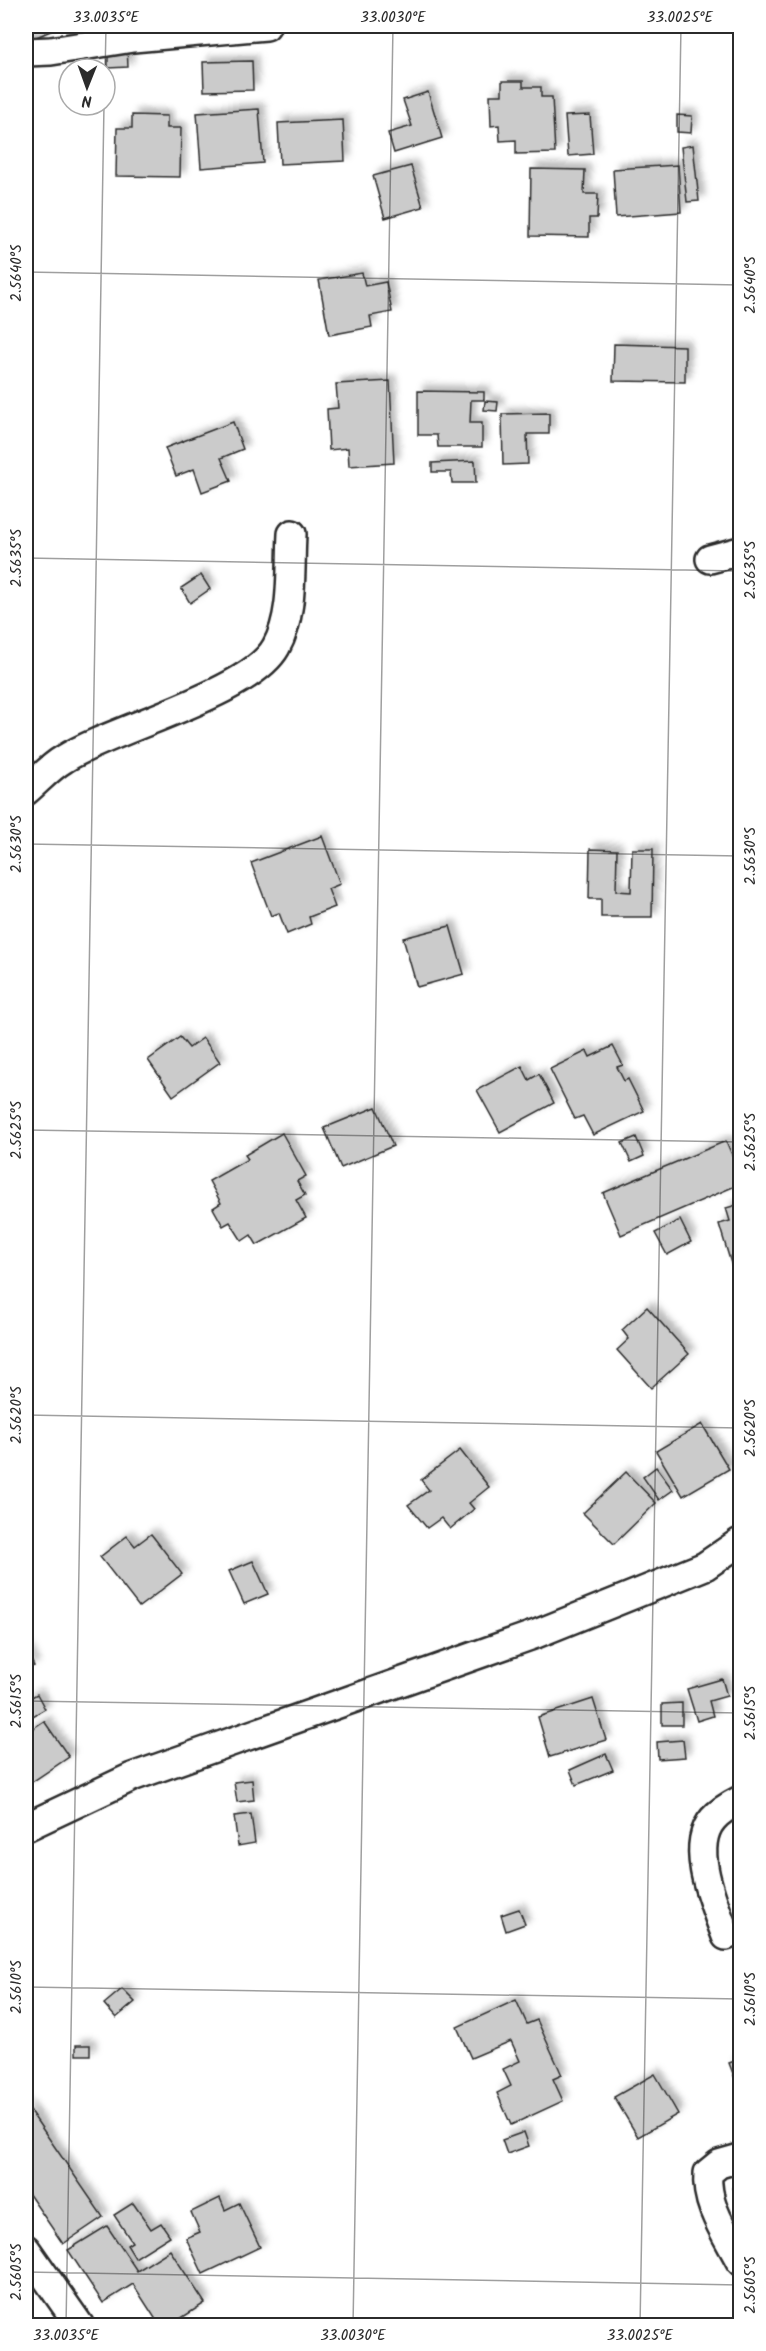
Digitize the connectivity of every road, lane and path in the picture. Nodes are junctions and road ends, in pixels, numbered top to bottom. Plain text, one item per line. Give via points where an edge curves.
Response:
1 (266, 26) edge
2 (26, 51) edge
3 (292, 534) dead end
4 (741, 551) edge
5 (710, 559) dead end
6 (26, 791) edge
7 (741, 1542) edge
8 (741, 1800) edge
9 (26, 1827) edge
10 (726, 1936) dead end
11 (741, 2158) edge
12 (26, 2249) edge
13 (741, 2261) edge
14 (80, 2325) edge

1 - 2 street
3 - 6 street via 284,625 276,647 262,664 225,688 63,759
4 - 5 street
7 - 9 street via 705,1566 536,1634 132,1777
8 - 10 street via 712,1819 705,1838 702,1867
11 - 13 street via 719,2164 708,2173 707,2182 716,2217
12 - 14 street

